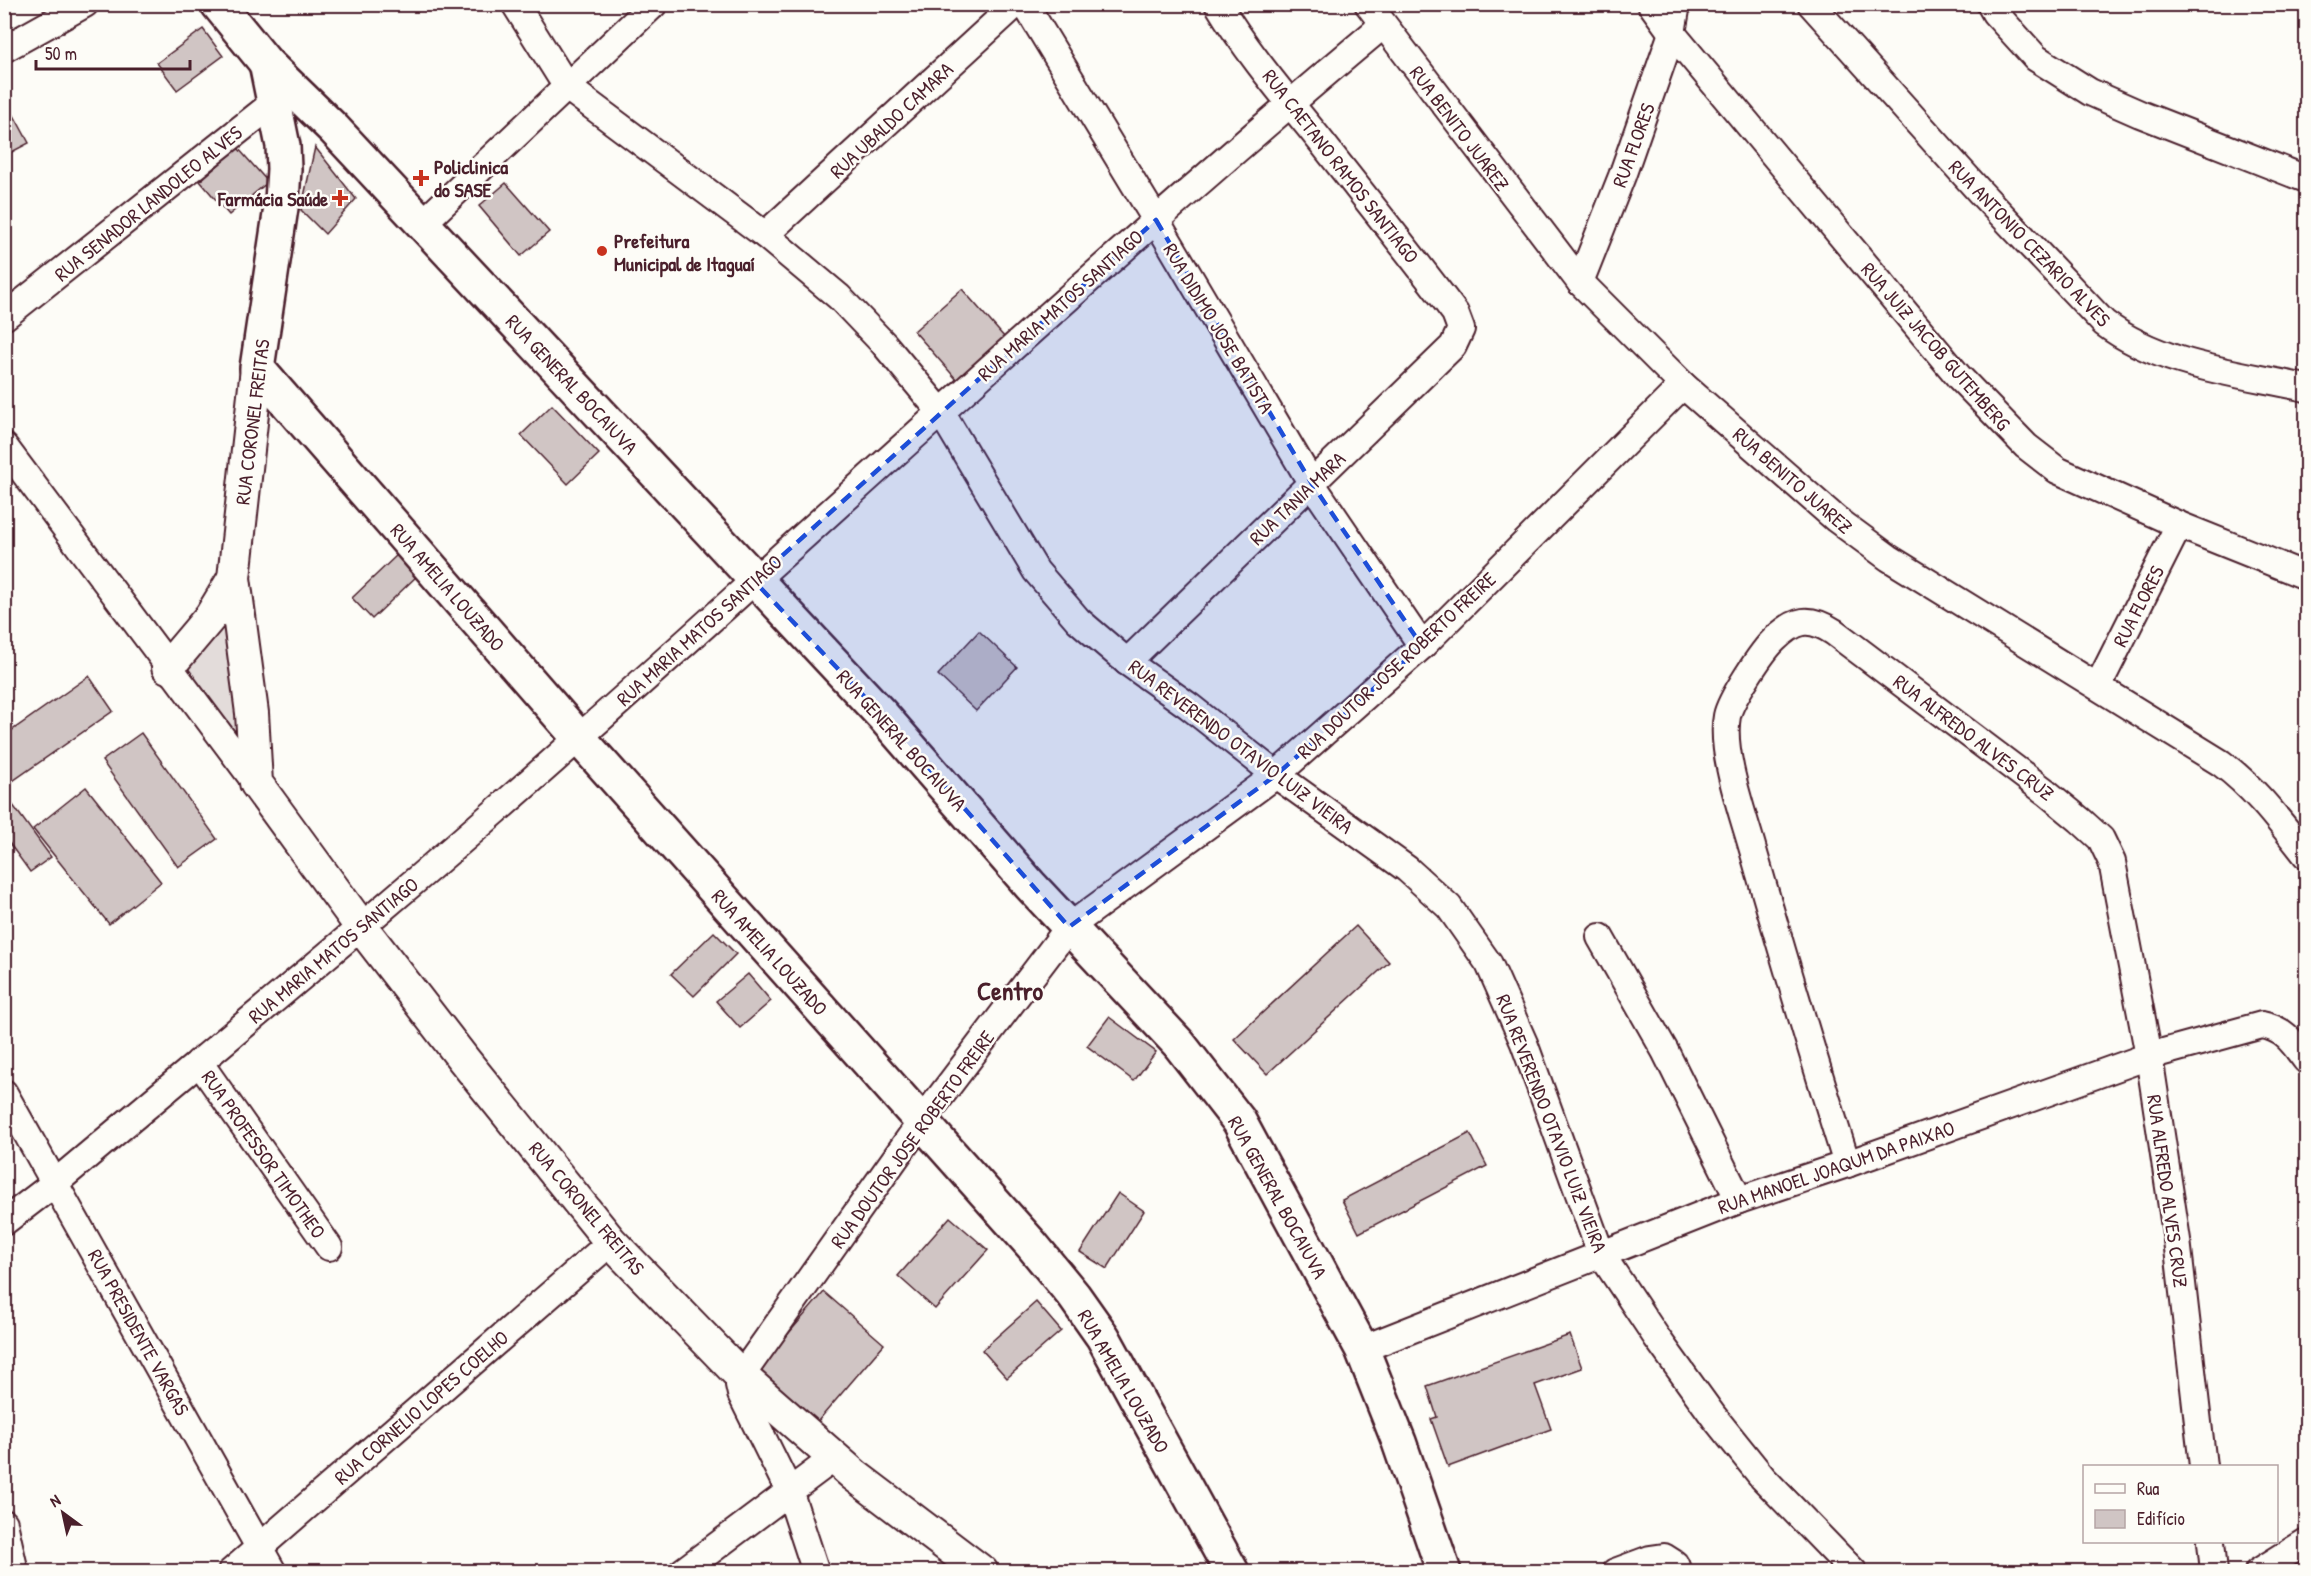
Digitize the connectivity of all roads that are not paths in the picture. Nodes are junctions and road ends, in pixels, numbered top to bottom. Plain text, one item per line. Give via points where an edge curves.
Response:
1 (85, 4) edge
2 (218, 4) edge
3 (515, 4) edge
4 (654, 4) edge
5 (1016, 4) edge
6 (1025, 4) edge
7 (1218, 4) edge
8 (1368, 4) edge
9 (1651, 4) edge
10 (1677, 4) edge
11 (1811, 4) edge
12 (1990, 4) edge
13 (1382, 26) junction
14 (1672, 33) junction
15 (4, 49) edge
16 (567, 87) junction
17 (283, 95) junction
18 (1290, 103) junction
19 (334, 129) junction
20 (283, 146) junction
21 (2307, 179) edge
22 (1156, 220) junction
23 (423, 224) junction
24 (765, 235) junction
25 (1580, 282) junction
26 (4, 317) edge
27 (1461, 328) joint
28 (257, 368) junction
29 (1683, 385) junction
30 (2307, 388) edge
31 (941, 412) junction
32 (4, 446) edge
33 (1312, 484) junction
34 (2179, 525) junction
35 (2307, 576) edge
36 (234, 578) junction
37 (754, 581) junction
38 (1422, 646) junction
39 (1127, 662) junction
40 (168, 667) junction
41 (2098, 686) junction
42 (579, 738) junction
43 (1276, 775) junction
44 (256, 783) junction
45 (2307, 855) edge
46 (1069, 927) junction
47 (362, 928) junction
48 (1600, 938) dead end
49 (2149, 1056) junction
50 (2307, 1060) edge
51 (199, 1062) junction
52 (4, 1093) edge
53 (921, 1122) junction
54 (1847, 1164) junction
55 (55, 1183) junction
56 (1739, 1200) junction
57 (4, 1222) edge
58 (611, 1242) junction
59 (329, 1247) dead end
60 (1601, 1254) junction
61 (1362, 1349) junction
62 (741, 1376) junction
63 (834, 1458) junction
64 (2203, 1465) edge
65 (790, 1493) junction
66 (4, 1523) edge
67 (2307, 1542) edge
68 (2211, 1543) edge
69 (260, 1547) junction
70 (15, 1572) edge
71 (231, 1572) edge
72 (273, 1572) edge
73 (682, 1572) edge
74 (816, 1572) edge
75 (982, 1572) edge
76 (1232, 1572) edge
77 (1444, 1572) edge
78 (1615, 1572) edge
79 (1678, 1572) edge
80 (1854, 1572) edge
81 (2214, 1572) edge
82 (2258, 1572) edge

1 - 15 street
2 - 17 main road, RUA CORONEL FREITAS via 266,63
3 - 16 street, RUA REVERENDO OTAVIO LUIZ VIEIRA
4 - 16 street
5 - 24 street, RUA UBALDO CAMARA
6 - 22 street, RUA DIDIMO JOSE BATISTA
7 - 18 street, RUA CAETANO RAMOS SANTIAGO
8 - 13 street, RUA BENITO JUAREZ
9 - 14 street, RUA JUIZ JACOB GUTEMBERG
10 - 14 street, RUA FLORES
11 - 30 street, RUA ANTONIO CEZARIO ALVES via 1980,192 2111,328 2151,351
12 - 21 street via 2036,58 2090,92
13 - 18 street, RUA MARIA MATOS SANTIAGO
13 - 25 street, RUA BENITO JUAREZ
14 - 25 street, RUA FLORES
14 - 34 street, RUA JUIZ JACOB GUTEMBERG via 1959,377 2026,446 2057,470
16 - 23 street
16 - 24 street, RUA REVERENDO OTAVIO LUIZ VIEIRA
17 - 19 main road, RUA GENERAL BOCAIUVA
17 - 20 main road, RUA CORONEL FREITAS
17 - 26 street, RUA SENADOR LANDOLEO ALVES
18 - 22 street, RUA MARIA MATOS SANTIAGO
18 - 27 street, RUA CAETANO RAMOS SANTIAGO via 1393,232 1455,314
19 - 20 main road via 311,126 290,136
19 - 23 main road, RUA GENERAL BOCAIUVA
20 - 28 main road, RUA CORONEL FREITAS via 282,201
22 - 31 street, RUA MARIA MATOS SANTIAGO
22 - 33 street, RUA DIDIMO JOSE BATISTA
23 - 37 main road, RUA GENERAL BOCAIUVA
24 - 31 street, RUA REVERENDO OTAVIO LUIZ VIEIRA via 839,297
25 - 29 street, RUA BENITO JUAREZ
27 - 33 street, RUA TANIA MARA via 1453,346
28 - 36 street, RUA CORONEL FREITAS
28 - 42 main road, RUA AMELIA LOUZADO
29 - 38 street, RUA DOUTOR JOSE ROBERTO FREIRE
29 - 41 street, RUA BENITO JUAREZ via 1863,540
31 - 37 street, RUA MARIA MATOS SANTIAGO
31 - 39 street, RUA REVERENDO OTAVIO LUIZ VIEIRA via 1036,570 1078,620
32 - 40 street, RUA CORONEL FREITAS
33 - 38 street, RUA DIDIMO JOSE BATISTA
33 - 39 street, RUA TANIA MARA
34 - 35 street, RUA JUIZ JACOB GUTEMBERG
34 - 41 street, RUA FLORES
36 - 40 street via 211,616
36 - 44 street, RUA CORONEL FREITAS via 252,713
37 - 42 street, RUA MARIA MATOS SANTIAGO
37 - 46 main road, RUA GENERAL BOCAIUVA via 882,716
38 - 43 street, RUA DOUTOR JOSE ROBERTO FREIRE
39 - 43 street, RUA REVERENDO OTAVIO LUIZ VIEIRA
40 - 44 street, RUA CORONEL FREITAS
41 - 45 street, RUA BENITO JUAREZ via 2241,778
42 - 47 street, RUA MARIA MATOS SANTIAGO
42 - 53 main road, RUA AMELIA LOUZADO
43 - 46 street, RUA DOUTOR JOSE ROBERTO FREIRE
43 - 60 street, RUA REVERENDO OTAVIO LUIZ VIEIRA via 1407,869 1449,908 1489,964 1524,1043
44 - 47 street, RUA CORONEL FREITAS
46 - 53 street, RUA DOUTOR JOSE ROBERTO FREIRE
46 - 61 main road, RUA GENERAL BOCAIUVA via 1179,1044 1239,1121
47 - 51 street, RUA MARIA MATOS SANTIAGO
47 - 58 street, RUA CORONEL FREITAS
48 - 56 street via 1665,1051
49 - 50 street, RUA MANOEL JOAQUM DA PAIXAO via 2262,1025 2276,1027
49 - 54 street, RUA MANOEL JOAQUM DA PAIXAO
49 - 54 street, RUA ALFREDO ALVES CRUZ via 2112,862 2101,839 2046,792 1834,632 1822,625 1799,621 1772,642 1737,694 1727,716 1726,742 1790,983
49 - 64 street, RUA ALFREDO ALVES CRUZ via 2177,1240
51 - 55 street, RUA MARIA MATOS SANTIAGO
51 - 59 street, RUA PROFESSOR TIMOTHEO
52 - 55 street, RUA PRESIDENTE VARGAS
53 - 62 street, RUA DOUTOR JOSE ROBERTO FREIRE
53 - 76 main road, RUA AMELIA LOUZADO via 1032,1245 1103,1337
54 - 56 street, RUA MANOEL JOAQUM DA PAIXAO
55 - 57 street, RUA MARIA MATOS SANTIAGO
55 - 69 street, RUA PRESIDENTE VARGAS
56 - 60 street, RUA MANOEL JOAQUM DA PAIXAO
58 - 62 street, RUA CORONEL FREITAS
58 - 69 street, RUA CORNELIO LOPES COELHO
60 - 61 street, RUA MANOEL JOAQUM DA PAIXAO
60 - 80 street, RUA REVERENDO OTAVIO LUIZ VIEIRA via 1714,1418 1763,1478
61 - 77 main road, RUA GENERAL BOCAIUVA
62 - 63 street, RUA CORONEL FREITAS
62 - 65 street via 741,1394
63 - 65 street
63 - 75 street, RUA CORONEL FREITAS
65 - 73 street
65 - 74 street
66 - 70 street
67 - 82 street
68 - 81 street
69 - 71 street, RUA CORNELIO LOPES COELHO
69 - 72 street, RUA PRESIDENTE VARGAS
78 - 79 street via 1664,1557 1675,1563

